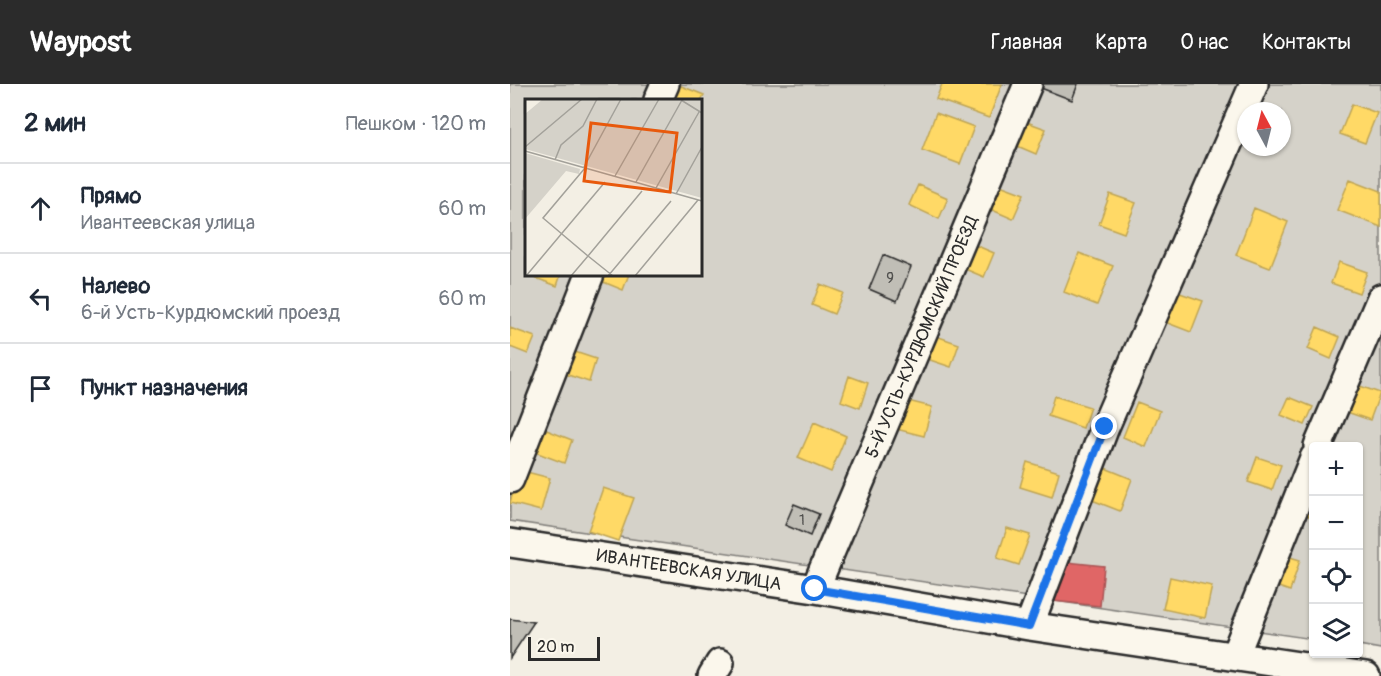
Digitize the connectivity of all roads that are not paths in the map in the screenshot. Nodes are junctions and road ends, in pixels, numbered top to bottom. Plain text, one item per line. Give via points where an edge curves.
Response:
1 (665, 84) edge
2 (1028, 84) edge
3 (1254, 84) edge
4 (658, 99) edge
5 (589, 276) edge
6 (1381, 298) edge
7 (1320, 442) edge
8 (1309, 470) edge
9 (510, 479) edge
10 (510, 543) edge
11 (815, 589) junction
12 (1029, 626) junction
13 (1235, 655) junction
14 (1366, 676) edge

1 - 4 street
2 - 11 street, 5-Й УСТЬ-КУРДЮМСКИЙ ПРОЕЗД
3 - 12 street via 1105,427
5 - 9 street
6 - 7 street
8 - 13 street
10 - 11 street, ИВАНТЕЕВСКАЯ УЛИЦА
11 - 12 street, ИВАНТЕЕВСКАЯ УЛИЦА
12 - 13 street, ИВАНТЕЕВСКАЯ УЛИЦА
13 - 14 street, ИВАНТЕЕВСКАЯ УЛИЦА

